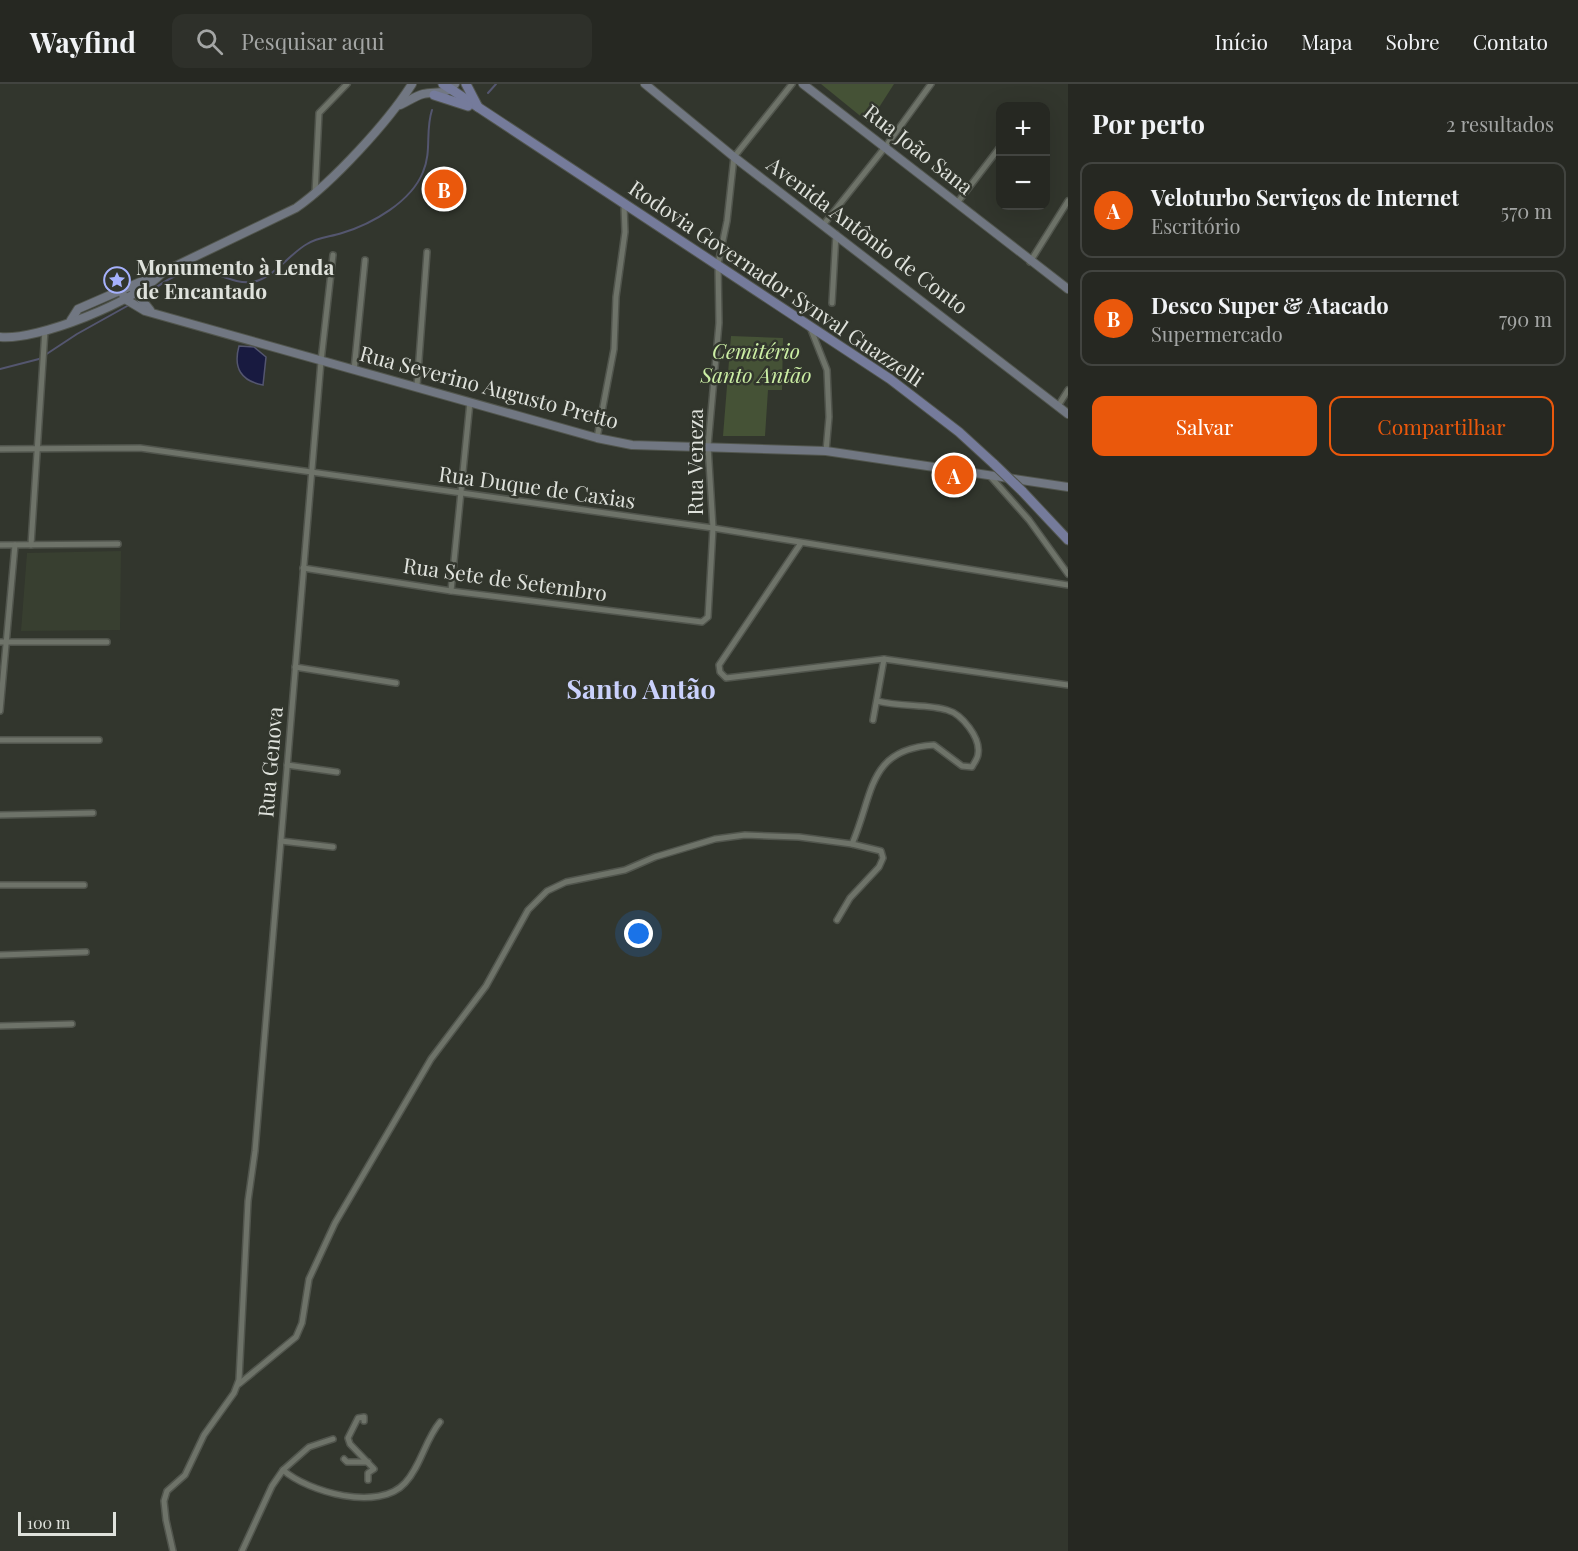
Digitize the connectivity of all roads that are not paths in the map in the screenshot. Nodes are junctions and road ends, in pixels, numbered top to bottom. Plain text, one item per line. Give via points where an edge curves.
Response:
1 (347, 84) edge
2 (413, 84) edge
3 (465, 84) edge
4 (645, 84) edge
5 (792, 84) edge
6 (803, 84) edge
7 (932, 84) edge
8 (450, 86) edge
9 (429, 94) junction
10 (398, 106) junction
11 (479, 110) junction
12 (886, 146) junction
13 (996, 152) edge
14 (734, 157) junction
15 (315, 195) junction
16 (1068, 201) edge
17 (957, 203) junction
18 (624, 205) junction
19 (824, 224) junction
20 (836, 234) junction
21 (426, 252) dead end
22 (333, 255) dead end
23 (365, 260) dead end
24 (1030, 261) junction
25 (718, 264) junction
26 (1068, 289) edge
27 (122, 290) junction
28 (134, 291) junction
29 (122, 303) junction
30 (832, 303) dead end
31 (139, 307) junction
32 (71, 320) junction
33 (810, 327) junction
34 (45, 330) junction
35 (0, 337) edge
36 (321, 361) junction
37 (354, 370) junction
38 (417, 386) junction
39 (1068, 390) edge
40 (471, 402) junction
41 (1058, 406) junction
42 (1068, 414) edge
43 (597, 438) junction
44 (708, 446) junction
45 (0, 449) edge
46 (37, 449) junction
47 (826, 451) junction
48 (311, 472) junction
49 (989, 475) junction
50 (1068, 487) edge
51 (460, 494) junction
52 (713, 528) junction
53 (1068, 540) edge
54 (801, 543) junction
55 (117, 544) dead end
56 (0, 545) edge
57 (15, 545) junction
58 (31, 545) junction
59 (303, 568) junction
60 (1068, 574) edge
61 (1068, 585) edge
62 (451, 591) junction
63 (702, 622) joint
64 (3, 642) edge
65 (107, 642) dead end
66 (884, 659) junction
67 (295, 667) junction
68 (396, 683) dead end
69 (1068, 685) edge
70 (877, 701) junction
71 (0, 711) edge
72 (873, 720) dead end
73 (0, 740) edge
74 (99, 740) dead end
75 (287, 765) junction
76 (337, 772) dead end
77 (93, 813) dead end
78 (0, 815) edge
79 (280, 841) junction
80 (852, 844) junction
81 (333, 847) dead end
82 (0, 885) edge
83 (84, 885) dead end
84 (837, 920) dead end
85 (86, 952) dead end
86 (0, 955) edge
87 (72, 1024) dead end
88 (0, 1026) edge
89 (238, 1385) junction
90 (364, 1422) dead end
91 (440, 1422) dead end
92 (333, 1439) dead end
93 (344, 1459) dead end
94 (367, 1459) junction
95 (283, 1470) junction
96 (368, 1480) dead end
97 (174, 1551) edge
98 (242, 1551) edge

1 - 15 street via 320,113
2 - 9 street
2 - 10 street
3 - 11 main road
4 - 14 street, Avenida Antônio de Conto
5 - 14 street
6 - 12 street, Rua João Sana
7 - 12 street
8 - 9 street
8 - 11 main road, Rodovia Governador Synval Guazzelli
9 - 10 street
9 - 11 main road
10 - 15 street
11 - 18 main road, Rodovia Governador Synval Guazzelli
12 - 17 street, Rua João Sana
12 - 19 street
13 - 17 street
14 - 19 street, Avenida Antônio de Conto
14 - 25 street, Rua Veneza
15 - 28 street via 296,208 163,272
16 - 24 street
17 - 24 street, Rua João Sana
18 - 25 main road, Rodovia Governador Synval Guazzelli
18 - 43 street via 614,349
19 - 20 street, Avenida Antônio de Conto
20 - 30 street
20 - 41 street, Avenida Antônio de Conto
21 - 38 street
22 - 36 street, Rua Genova
23 - 37 street
24 - 26 street, Rua João Sana
25 - 33 main road, Rodovia Governador Synval Guazzelli
25 - 44 street, Rua Veneza via 718,323
27 - 28 street
27 - 29 street
27 - 32 street via 78,309
28 - 29 street
28 - 31 street
29 - 31 street
29 - 32 street
31 - 36 street, Rua Severino Augusto Pretto
32 - 34 street
33 - 47 street via 827,370
33 - 53 main road, Rodovia Governador Synval Guazzelli, bridge via 905,390 959,432
34 - 35 street
34 - 46 street
36 - 37 street, Rua Severino Augusto Pretto
36 - 48 street, Rua Genova
37 - 38 street, Rua Severino Augusto Pretto
38 - 40 street, Rua Severino Augusto Pretto
39 - 41 street
40 - 43 street, Rua Severino Augusto Pretto
40 - 51 street
41 - 42 street, Avenida Antônio de Conto
43 - 44 street, Rua Severino Augusto Pretto via 632,445
44 - 47 street, Rua Severino Augusto Pretto
44 - 52 street, Rua Veneza
45 - 46 street, Rua Duque de Caxias
46 - 48 street, Rua Duque de Caxias via 140,448
46 - 58 street
47 - 49 street, Rua Severino Augusto Pretto
48 - 51 street, Rua Duque de Caxias
48 - 59 street, Rua Genova
49 - 50 street, Rua Severino Augusto Pretto
49 - 60 street via 1029,520
51 - 52 street, Rua Duque de Caxias
51 - 62 street
52 - 54 street, Rua Duque de Caxias
52 - 63 street, Rua Veneza via 708,617
54 - 61 street, Rua Duque de Caxias
54 - 66 street via 719,664 720,672 726,678
55 - 58 street
56 - 57 street
57 - 58 street
57 - 64 street
59 - 62 street, Rua Sete de Setembro
59 - 67 street, Rua Genova
62 - 63 street, Rua Sete de Setembro
64 - 65 street
64 - 71 street
66 - 69 street
66 - 70 street
67 - 68 street
67 - 75 street, Rua Genova
70 - 72 street
70 - 80 street via 948,710 962,719 975,737 979,753 972,767 962,766 934,745 887,759 877,771
73 - 74 street
75 - 76 street
75 - 79 street, Rua Genova
77 - 78 street
79 - 81 street
79 - 89 street, Rua Genova via 243,1272
80 - 84 street via 875,848 883,858
80 - 89 street via 745,835 715,839 625,870 566,882 547,891 528,910 486,986 431,1059 335,1223 309,1279 296,1337
82 - 83 street
85 - 86 street
87 - 88 street
89 - 97 street via 204,1436 185,1475 167,1491 166,1520
90 - 94 street via 364,1417 358,1418 346,1440
91 - 95 street via 410,1477 392,1492 379,1496 339,1495 292,1478
92 - 95 street via 309,1447
93 - 94 street
94 - 96 street via 374,1469 368,1473
95 - 98 street

